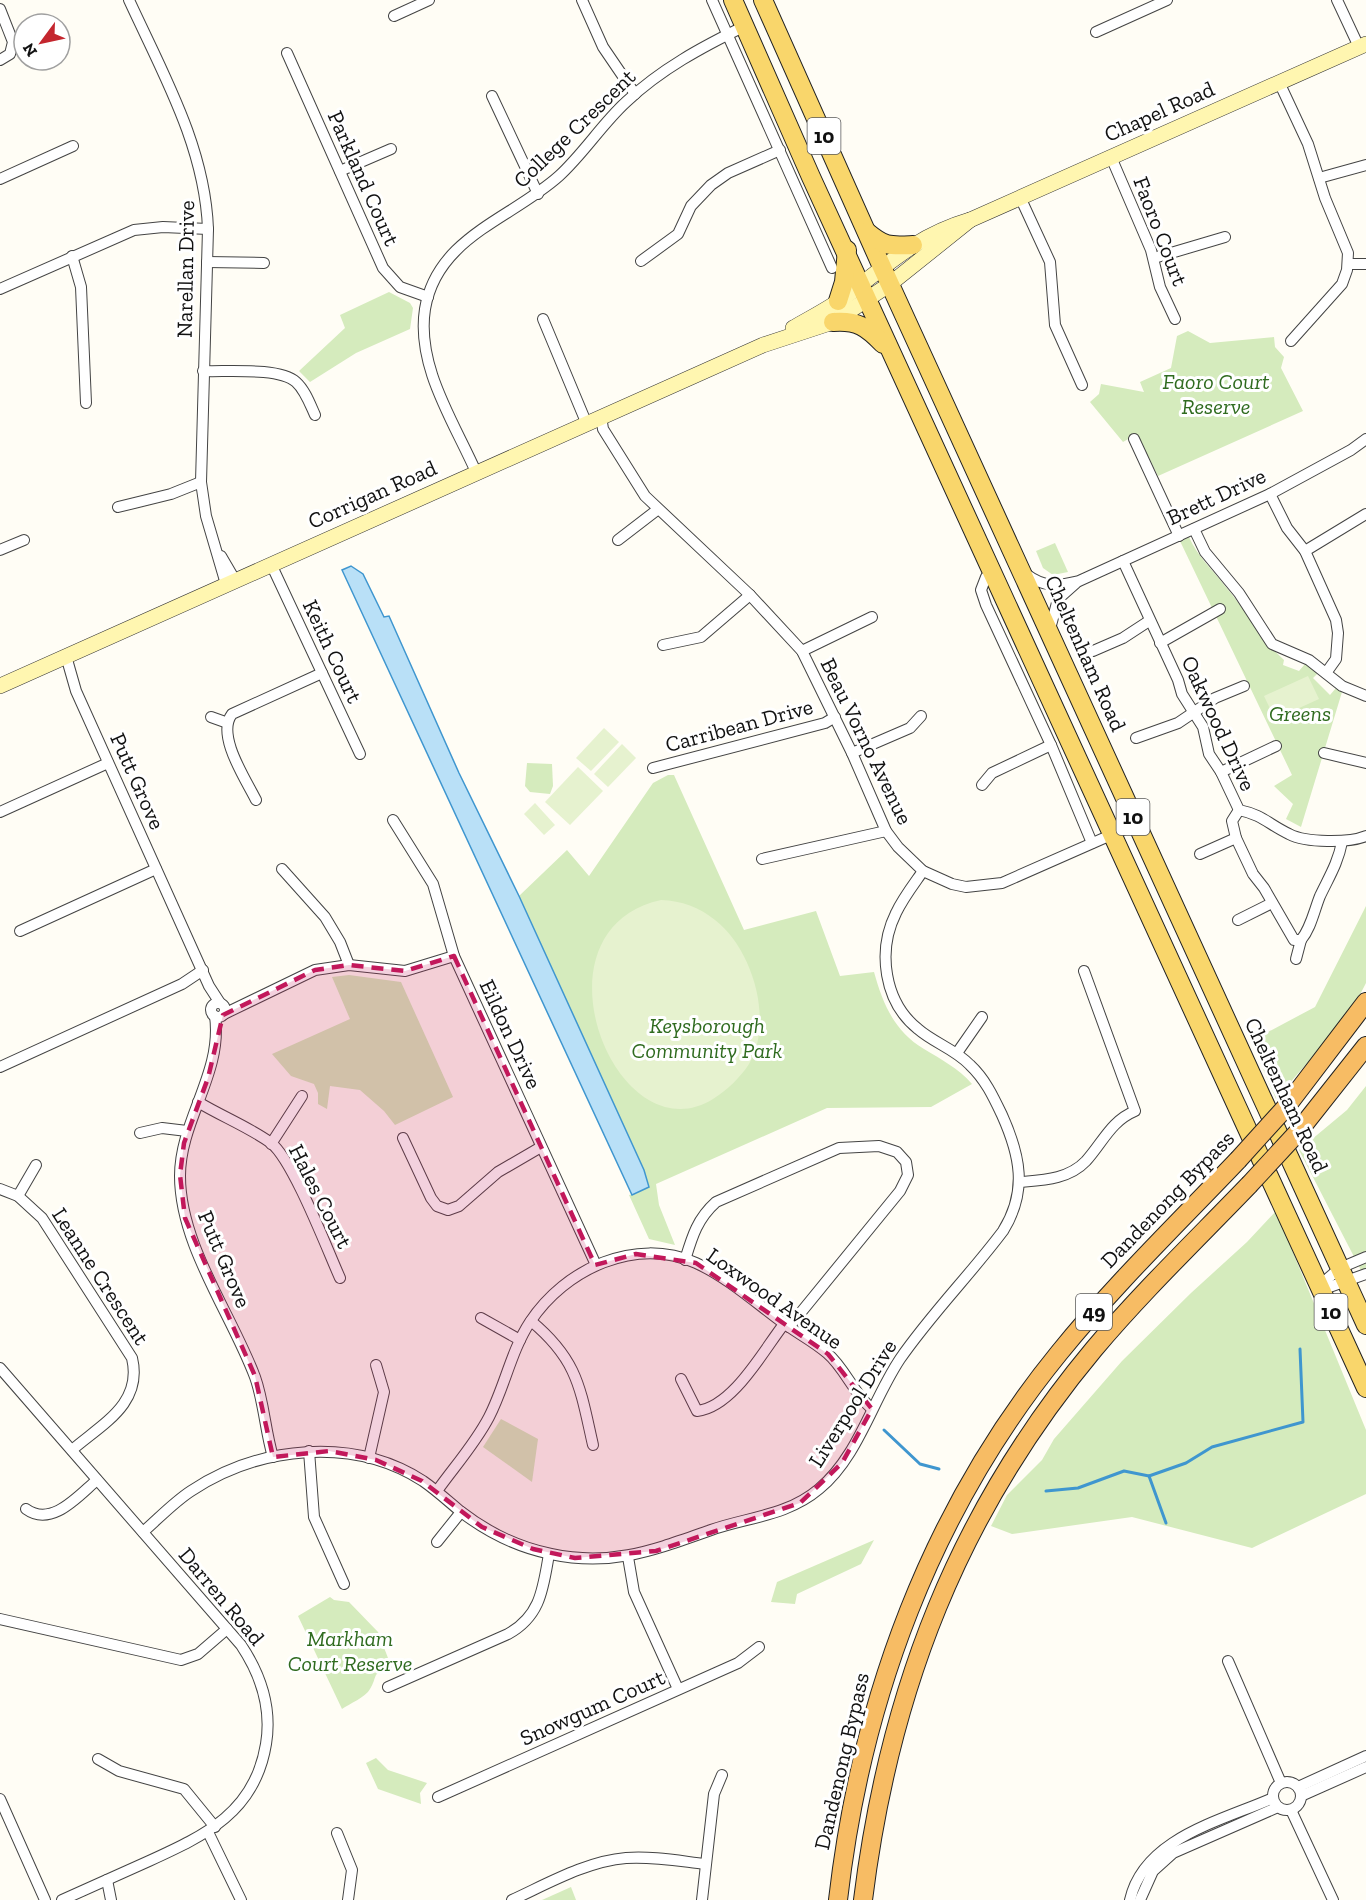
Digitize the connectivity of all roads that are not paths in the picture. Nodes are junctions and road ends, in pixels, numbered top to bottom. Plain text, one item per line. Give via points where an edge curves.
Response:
1 (129, 0) edge
2 (429, 0) edge
3 (582, 0) edge
4 (712, 0) edge
5 (733, 0) edge
6 (763, 0) edge
7 (1167, 0) edge
8 (1337, 0) edge
9 (0, 9) edge
10 (394, 16) dead end
11 (745, 26) junction
12 (1095, 32) dead end
13 (728, 34) junction
14 (1363, 45) edge
15 (287, 53) dead end
16 (0, 60) edge
17 (1280, 82) junction
18 (635, 94) junction
19 (492, 96) dead end
20 (73, 146) dead end
21 (391, 149) dead end
22 (780, 150) junction
23 (1111, 157) junction
24 (1366, 165) edge
25 (340, 171) junction
26 (1319, 178) junction
27 (0, 179) edge
28 (538, 194) junction
29 (1020, 197) junction
30 (970, 220) junction
31 (208, 229) junction
32 (867, 232) junction
33 (1225, 237) dead end
34 (913, 245) junction
35 (847, 250) junction
36 (72, 256) junction
37 (1154, 258) junction
38 (641, 261) dead end
39 (207, 262) junction
40 (264, 263) dead end
41 (1348, 264) junction
42 (1366, 264) edge
43 (882, 267) junction
44 (832, 268) dead end
45 (890, 284) junction
46 (0, 289) edge
47 (865, 292) junction
48 (428, 297) junction
49 (838, 302) junction
50 (543, 319) dead end
51 (1175, 319) dead end
52 (833, 321) junction
53 (1291, 341) dead end
54 (763, 345) junction
55 (893, 354) junction
56 (203, 371) junction
57 (1082, 385) dead end
58 (86, 403) dead end
59 (315, 415) dead end
60 (601, 416) junction
61 (586, 422) junction
62 (1134, 438) dead end
63 (1366, 439) edge
64 (476, 472) junction
65 (201, 488) junction
66 (1270, 494) junction
67 (118, 507) dead end
68 (657, 510) junction
69 (1366, 514) edge
70 (1194, 529) junction
71 (1179, 536) junction
72 (24, 540) dead end
73 (618, 540) dead end
74 (0, 550) edge
75 (1305, 551) junction
76 (1123, 561) junction
77 (271, 564) junction
78 (993, 572) junction
79 (1023, 572) junction
80 (1079, 581) junction
81 (231, 582) junction
82 (750, 595) junction
83 (1220, 609) dead end
84 (872, 617) dead end
85 (1149, 621) junction
86 (1049, 631) junction
87 (1160, 643) junction
88 (663, 645) dead end
89 (802, 651) junction
90 (1093, 651) dead end
91 (62, 658) junction
92 (322, 673) junction
93 (1326, 673) junction
94 (0, 686) edge
95 (1244, 686) dead end
96 (1366, 696) edge
97 (1193, 711) junction
98 (921, 716) dead end
99 (211, 717) dead end
100 (835, 717) junction
101 (225, 722) junction
102 (1136, 738) dead end
103 (1051, 745) junction
104 (1276, 746) dead end
105 (360, 753) dead end
106 (852, 753) junction
107 (1324, 753) dead end
108 (108, 763) junction
109 (1366, 763) edge
110 (653, 768) dead end
111 (1221, 772) junction
112 (981, 785) dead end
113 (256, 800) dead end
114 (1239, 810) junction
115 (0, 812) edge
116 (393, 820) dead end
117 (1136, 824) junction
118 (886, 831) junction
119 (1112, 835) junction
120 (1366, 836) edge
121 (1236, 838) junction
122 (1342, 842) junction
123 (1092, 843) junction
124 (1200, 854) dead end
125 (762, 859) dead end
126 (156, 869) junction
127 (282, 869) dead end
128 (923, 871) junction
129 (1272, 903) junction
130 (1238, 920) dead end
131 (20, 931) dead end
132 (1301, 940) junction
133 (454, 956) junction
134 (1296, 960) dead end
135 (349, 965) junction
136 (1084, 971) dead end
137 (206, 978) junction
138 (1366, 1002) edge
139 (220, 1010) junction
140 (982, 1017) dead end
141 (1366, 1046) edge
142 (957, 1053) junction
143 (0, 1067) edge
144 (302, 1096) dead end
145 (198, 1102) junction
146 (186, 1131) junction
147 (140, 1133) dead end
148 (403, 1138) dead end
149 (272, 1144) junction
150 (542, 1148) junction
151 (36, 1165) dead end
152 (1021, 1182) junction
153 (0, 1189) edge
154 (18, 1196) junction
155 (1366, 1257) edge
156 (685, 1260) junction
157 (596, 1265) junction
158 (1366, 1274) edge
159 (1343, 1275) junction
160 (340, 1278) dead end
161 (1320, 1288) junction
162 (481, 1318) dead end
163 (531, 1321) junction
164 (786, 1325) junction
165 (1366, 1325) edge
166 (520, 1340) junction
167 (376, 1365) dead end
168 (0, 1368) edge
169 (681, 1379) dead end
170 (1366, 1388) edge
171 (872, 1409) junction
172 (593, 1445) dead end
173 (72, 1450) junction
174 (309, 1451) junction
175 (268, 1458) junction
176 (369, 1458) junction
177 (97, 1480) junction
178 (436, 1491) junction
179 (26, 1509) dead end
180 (461, 1512) junction
181 (143, 1532) junction
182 (437, 1542) dead end
183 (549, 1554) junction
184 (628, 1557) junction
185 (344, 1584) dead end
186 (0, 1619) edge
187 (227, 1629) junction
188 (759, 1647) dead end
189 (1228, 1661) dead end
190 (388, 1687) dead end
191 (678, 1689) junction
192 (1366, 1756) edge
193 (98, 1759) dead end
194 (1366, 1767) edge
195 (722, 1775) dead end
196 (1281, 1783) junction
197 (1300, 1791) junction
198 (438, 1797) dead end
199 (0, 1798) edge
200 (1275, 1802) junction
201 (1292, 1810) junction
202 (211, 1830) junction
203 (337, 1833) dead end
204 (705, 1864) junction
205 (102, 1882) junction
206 (45, 1900) edge
207 (62, 1900) edge
208 (109, 1900) edge
209 (241, 1900) edge
210 (348, 1900) edge
211 (512, 1900) edge
212 (702, 1900) edge
213 (838, 1900) edge
214 (863, 1900) edge
215 (1130, 1900) edge
216 (1140, 1900) edge
217 (1332, 1900) edge

1 - 31 street, Narellan Drive via 197,154 206,188
2 - 10 street
3 - 18 street via 603,47
4 - 13 street
5 - 11 main road, 10
6 - 32 main road, Cheltenham Road / 10
7 - 12 street
8 - 14 street
9 - 16 street via 14,42 10,54
11 - 13 street, College Crescent
11 - 35 main road, 10
13 - 18 street, College Crescent via 678,61
13 - 22 street
14 - 17 main road, Chapel Road
15 - 25 street, Parkland Court
17 - 23 main road, Chapel Road
17 - 26 street
18 - 28 street, College Crescent
19 - 28 street
20 - 27 street
21 - 25 street
22 - 38 street via 728,173 711,185 691,206 678,234
22 - 44 street
23 - 29 main road, Chapel Road
23 - 37 street, Faoro Court
24 - 26 street
25 - 48 street, Parkland Court via 388,275 400,286
26 - 41 street via 1347,247
28 - 48 street, College Crescent via 458,247 439,271
29 - 30 main road, Chapel Road
29 - 57 street via 1050,262 1055,325
30 - 34 main road, Chapel Road via 936,231
30 - 45 main road, Chapel Road
31 - 36 street via 134,230
31 - 39 street, Narellan Drive
32 - 34 main road via 889,247
32 - 43 main road, Cheltenham Road / 10
33 - 37 street
34 - 43 main road, Chapel Road
35 - 47 main road, 10
35 - 49 main road
36 - 46 street
36 - 58 street via 81,287
37 - 51 street, Faoro Court
39 - 40 street
39 - 56 street, Narellan Drive
41 - 42 street
41 - 53 street via 1338,289
43 - 45 main road, Cheltenham Road / 10
43 - 47 main road, Corrigan Road
45 - 47 main road, Chapel Road
45 - 79 main road, Cheltenham Road / 10
47 - 49 main road, Corrigan Road
47 - 52 main road, Corrigan Road
47 - 55 main road, 10
48 - 64 street, College Crescent via 423,332 428,361
49 - 54 main road, Corrigan Road
50 - 61 street
52 - 54 main road, Corrigan Road
52 - 55 main road via 856,322 869,329
54 - 60 main road, Corrigan Road
55 - 78 main road, 10
56 - 59 street via 286,376 300,387
56 - 65 street, Narellan Drive
60 - 61 main road, Corrigan Road
60 - 68 street, Beau Vorno Avenue via 603,429 622,461
61 - 64 main road, Corrigan Road
62 - 71 street
63 - 66 street, Brett Drive
64 - 77 main road, Corrigan Road
65 - 67 street
65 - 81 street, Narellan Drive via 217,551
66 - 70 street, Brett Drive
66 - 75 street via 1287,528
68 - 73 street
68 - 82 street, Beau Vorno Avenue
69 - 75 street
70 - 71 street, Brett Drive
70 - 93 street via 1205,552 1239,593 1272,644 1309,660
71 - 76 street, Brett Drive
72 - 74 street
75 - 93 street via 1326,592 1338,633 1336,659
76 - 80 street, Brett Drive
76 - 85 street, Oakwood Drive
77 - 81 main road, Corrigan Road
77 - 92 street, Keith Court
78 - 103 street via 981,588 986,605
78 - 119 main road, 10
79 - 80 street, Brett Drive via 1043,585
79 - 86 main road, Cheltenham Road / 10
80 - 86 street, Brett Drive via 1058,599
81 - 91 main road, Corrigan Road
82 - 88 street via 701,637
82 - 89 street, Beau Vorno Avenue
83 - 87 street
84 - 89 street
85 - 87 street, Oakwood Drive
85 - 90 street
86 - 117 main road, Cheltenham Road / 10
87 - 97 street, Oakwood Drive
89 - 100 street, Beau Vorno Avenue
91 - 94 main road, Corrigan Road
91 - 108 street, Putt Grove
92 - 101 street via 232,714
92 - 105 street, Keith Court
93 - 96 street via 1348,690
95 - 97 street
97 - 102 street via 1178,723
97 - 111 street, Oakwood Drive via 1203,727 1209,754
98 - 106 street via 910,728
99 - 101 street
100 - 106 street, Beau Vorno Avenue
100 - 110 street, Carribean Drive via 825,723
101 - 113 street via 226,735
103 - 112 street via 992,773
103 - 123 street
104 - 111 street
106 - 118 street, Beau Vorno Avenue
107 - 109 street
108 - 115 street
108 - 126 street, Putt Grove
111 - 114 street, Oakwood Drive
114 - 121 street via 1232,821
114 - 122 street, Oakwood Drive via 1258,814 1290,835
116 - 133 street, Eildon Drive via 433,884
117 - 119 street, Beau Vorno Avenue
117 - 159 main road, Cheltenham Road / 10
118 - 125 street
118 - 128 street, Beau Vorno Avenue
119 - 123 street, Beau Vorno Avenue
119 - 161 main road, 10
120 - 122 street, Oakwood Drive
121 - 124 street
121 - 129 street via 1252,874
122 - 132 street via 1339,861
123 - 128 street, Beau Vorno Avenue via 1023,875 984,887 952,884
126 - 131 street
126 - 137 street, Putt Grove
127 - 135 street via 330,923
128 - 142 street, Liverpool Drive via 895,914 886,958 887,981 894,999 918,1030
129 - 130 street
129 - 132 street via 1294,940
132 - 134 street
133 - 135 street via 405,971
133 - 150 street, Eildon Drive
135 - 139 street via 315,970
136 - 152 street via 1136,1112 1115,1122 1075,1170 1055,1179
137 - 139 street, Putt Grove
137 - 143 street via 182,984
138 - 213 highway, Dandenong Bypass / 49, bridge via 1286,1107 1073,1335 1017,1409 971,1481 913,1599 881,1684 849,1815
139 - 145 street, Putt Grove via 208,1078
140 - 142 street
141 - 214 highway, Dandenong Bypass / 49, bridge via 1298,1132 1095,1348 1038,1422 993,1493 940,1597 905,1691 875,1810
142 - 152 street, Liverpool Drive via 981,1077 994,1098 1017,1151
144 - 149 street
145 - 146 street, Putt Grove
145 - 149 street, Hales Court
146 - 147 street via 162,1128
146 - 175 street, Putt Grove via 180,1175 185,1218 255,1376
148 - 150 street via 431,1198 437,1206 448,1210 459,1206 498,1172
149 - 160 street, Hales Court via 286,1161
150 - 157 street, Eildon Drive
151 - 154 street
152 - 171 street, Liverpool Drive via 1016,1207 1006,1226 910,1345
153 - 154 street, Leanne Crescent
154 - 173 street, Leanne Crescent via 42,1218 128,1349 135,1370 135,1381 124,1405
155 - 159 street
156 - 157 street, Loxwood Avenue via 636,1254
156 - 164 street, Loxwood Avenue via 717,1276
156 - 164 street via 694,1229 716,1202 839,1148 879,1146 897,1152 906,1162 908,1175 900,1191
157 - 163 street, Loxwood Avenue via 564,1285
158 - 159 street
159 - 161 street
159 - 165 main road, Cheltenham Road / 10
161 - 170 main road, 10
162 - 166 street
163 - 166 street, Loxwood Avenue
163 - 172 street via 556,1343 574,1370
164 - 169 street via 735,1389 709,1410 698,1411
164 - 171 street, Loxwood Avenue via 828,1354 856,1394
166 - 178 street, Loxwood Avenue via 489,1416
167 - 176 street via 384,1392
168 - 173 street, Darren Road
171 - 184 street, Liverpool Drive via 838,1470 800,1503
173 - 177 street, Darren Road
174 - 175 street, Liverpool Drive
174 - 176 street, Liverpool Drive
174 - 185 street via 314,1517
175 - 181 street, Liverpool Drive via 192,1490
176 - 178 street, Liverpool Drive via 405,1471
177 - 179 street via 56,1512 38,1515
177 - 181 street, Darren Road
178 - 180 street, Liverpool Drive
180 - 182 street
180 - 183 street, Liverpool Drive via 497,1535
181 - 187 street, Darren Road
183 - 184 street, Liverpool Drive via 592,1559
183 - 190 street via 540,1600 526,1623
184 - 191 street via 634,1592
186 - 187 street via 174,1660 198,1654
187 - 202 street, Darren Road via 249,1658 260,1681 268,1715 267,1737 252,1785 236,1809
188 - 191 street, Snowgum Court via 738,1663
189 - 196 street
191 - 198 street, Snowgum Court
192 - 197 street
193 - 202 street via 119,1772 184,1789
194 - 197 street
195 - 204 street via 714,1794
196 - 197 street via 1289,1782
196 - 200 street via 1274,1790
197 - 201 street via 1298,1805
199 - 206 street
200 - 201 street
200 - 215 street via 1178,1839 1159,1851 1145,1864
200 - 216 street via 1167,1857 1149,1876
201 - 217 street
202 - 205 street, Darren Road
202 - 209 street
203 - 210 street via 352,1870
204 - 211 street via 644,1858 610,1860
204 - 212 street
205 - 207 street, Darren Road
205 - 208 street

